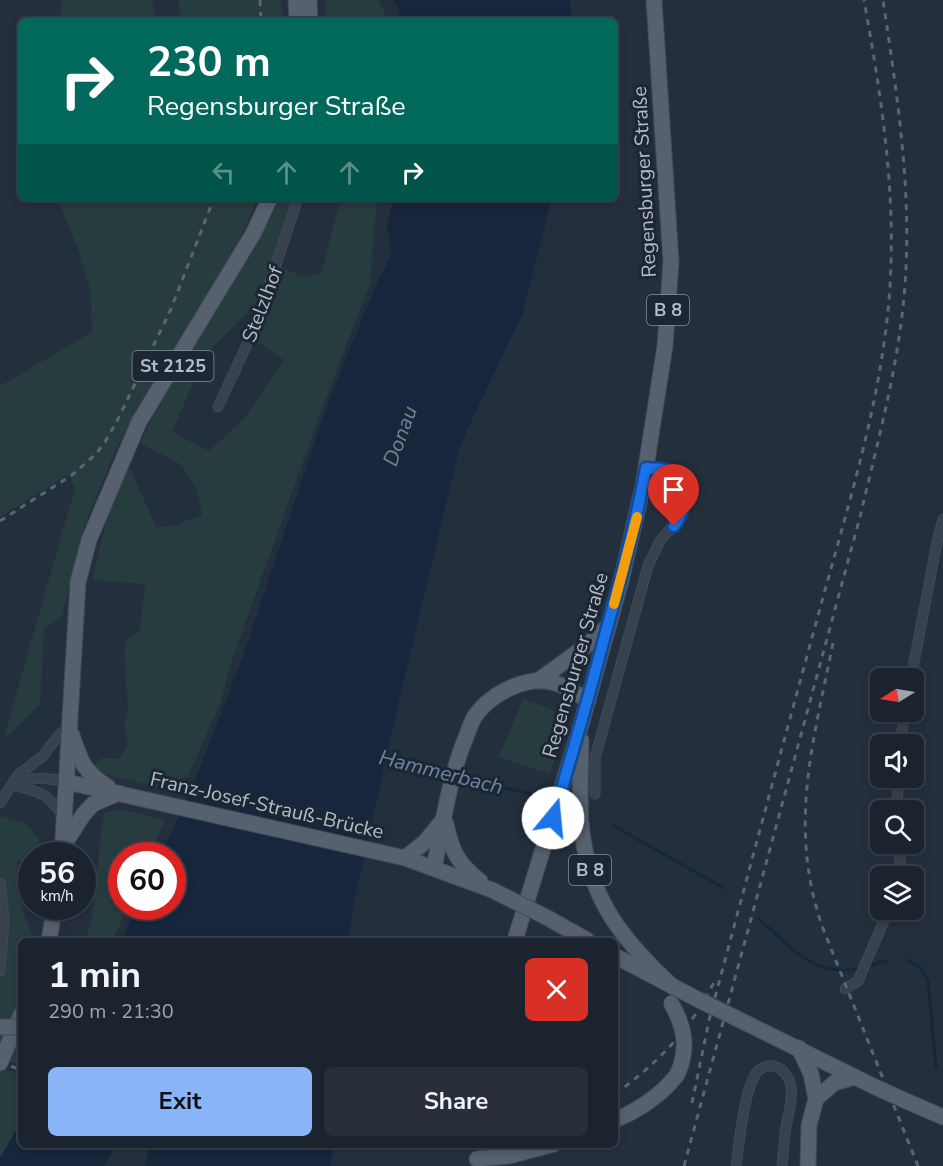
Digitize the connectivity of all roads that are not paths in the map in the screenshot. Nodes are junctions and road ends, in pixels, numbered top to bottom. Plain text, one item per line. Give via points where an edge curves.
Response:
1 (296, 0) edge
2 (309, 0) edge
3 (654, 0) edge
4 (297, 18) edge
5 (310, 18) edge
6 (269, 201) edge
7 (297, 201) edge
8 (218, 407) dead end
9 (646, 468) junction
10 (943, 522) edge
11 (608, 627) junction
12 (913, 668) edge
13 (539, 680) junction
14 (588, 701) junction
15 (581, 725) junction
16 (70, 726) junction
17 (67, 782) junction
18 (12, 786) junction
19 (118, 793) junction
20 (595, 794) dead end
21 (0, 803) edge
22 (444, 818) junction
23 (66, 821) junction
24 (64, 842) edge
25 (68, 842) edge
26 (405, 858) junction
27 (434, 868) junction
28 (0, 883) edge
29 (492, 890) junction
30 (54, 920) edge
31 (884, 920) edge
32 (52, 938) edge
33 (516, 938) edge
34 (583, 938) edge
35 (619, 958) edge
36 (0, 971) edge
37 (673, 987) junction
38 (845, 989) dead end
39 (18, 1022) edge
40 (0, 1027) edge
41 (18, 1027) edge
42 (799, 1048) junction
43 (0, 1063) edge
44 (855, 1077) junction
45 (816, 1099) junction
46 (906, 1101) junction
47 (943, 1105) edge
48 (943, 1117) edge
49 (618, 1118) edge
50 (539, 1148) edge
51 (478, 1156) edge
52 (736, 1166) edge
53 (782, 1166) edge
54 (807, 1166) edge

1 - 4 main road
2 - 5 main road
3 - 9 main road, Regensburger Straße / B 8 via 671,262 665,346
6 - 16 main road, St 2125 via 253,234 139,422 89,540 78,582
7 - 8 street, Stelzlhof via 256,325
9 - 11 main road, Regensburger Straße / B 8
9 - 20 street via 669,470 679,476 686,502 682,515 660,541 648,566 596,758
10 - 12 street
11 - 13 main road
11 - 14 main road, Regensburger Straße / B 8
13 - 14 main road via 567,686
13 - 22 main road via 520,684 490,700 474,717 458,756
14 - 15 main road, Regensburger Straße / B 8
15 - 33 main road, Regensburger Straße / B 8
15 - 37 main road, B 8 via 581,822 595,886 619,929
16 - 17 main road, St 2125
16 - 18 street via 43,756 18,775
16 - 19 main road via 81,761 92,777
17 - 18 street via 32,777
17 - 19 main road, Franz-Josef-Strauß-Brücke
17 - 23 main road, St 2125
18 - 21 street
18 - 23 street via 45,795
19 - 25 main road via 93,804
19 - 26 main road, Franz-Josef-Strauß-Brücke
22 - 26 main road via 425,842
22 - 27 main road
22 - 29 main road via 452,849 465,869
23 - 24 main road, St 2125
26 - 27 main road, Franz-Josef-Strauß-Brücke
27 - 29 main road, Franz-Josef-Strauß-Brücke
28 - 36 street via 4,919
29 - 34 main road, bridge
30 - 32 main road
31 - 38 street via 858,981
35 - 37 main road
35 - 49 main road, bridge via 671,1003 679,1016 685,1053 677,1075 662,1091
37 - 42 main road, bridge
39 - 43 main road
40 - 41 main road, bridge
42 - 44 main road
42 - 45 main road via 811,1074
44 - 45 main road via 834,1083
44 - 46 main road, bridge
45 - 54 main road via 809,1125
46 - 47 main road
46 - 48 main road
50 - 51 main road via 509,1156
52 - 53 street via 751,1083 759,1070 771,1065 786,1073 791,1086

